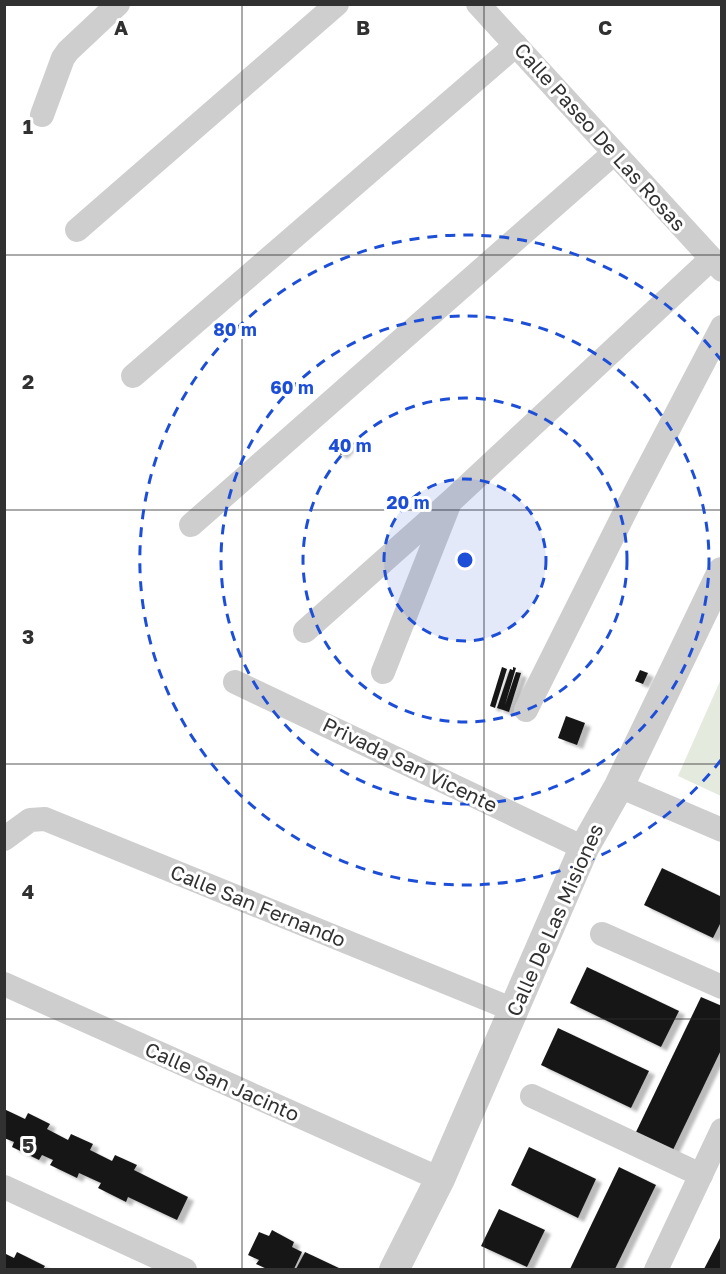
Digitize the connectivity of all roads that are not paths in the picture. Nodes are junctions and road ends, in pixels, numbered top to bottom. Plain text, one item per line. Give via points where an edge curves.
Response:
1 (118, 4) edge
2 (337, 4) edge
3 (478, 4) edge
4 (516, 45) junction
5 (42, 115) dead end
6 (613, 154) junction
7 (77, 230) dead end
8 (716, 264) edge
9 (722, 327) edge
10 (133, 376) dead end
11 (450, 502) junction
12 (190, 525) dead end
13 (722, 572) edge
14 (305, 631) dead end
15 (383, 672) dead end
16 (235, 682) dead end
17 (526, 710) dead end
18 (619, 786) junction
19 (722, 830) edge
20 (4, 839) edge
21 (584, 848) junction
22 (602, 933) dead end
23 (4, 984) edge
24 (722, 987) edge
25 (514, 1010) junction
26 (532, 1096) dead end
27 (722, 1131) edge
28 (701, 1174) junction
29 (440, 1179) junction
30 (4, 1187) edge
31 (185, 1269) edge
32 (394, 1269) edge
33 (656, 1269) edge

1 - 5 street via 63,58
2 - 7 street
3 - 4 street, Calle Paseo De Las Rosas
4 - 6 street, Calle Paseo De Las Rosas
4 - 10 street
6 - 8 street, Calle Paseo De Las Rosas
6 - 12 street
8 - 11 street
9 - 17 street
11 - 14 street
11 - 15 street
13 - 18 street, Calle De Las Misiones
16 - 21 street, Privada San Vicente
18 - 19 street
18 - 21 street, Calle De Las Misiones
20 - 25 street, Calle San Fernando via 30,820 45,819
21 - 25 street, Calle De Las Misiones
22 - 24 street
23 - 29 street, Calle San Jacinto
25 - 29 street, Calle De Las Misiones
26 - 28 street
27 - 28 street
28 - 33 street
29 - 32 street, Calle De Las Misiones
30 - 31 street

